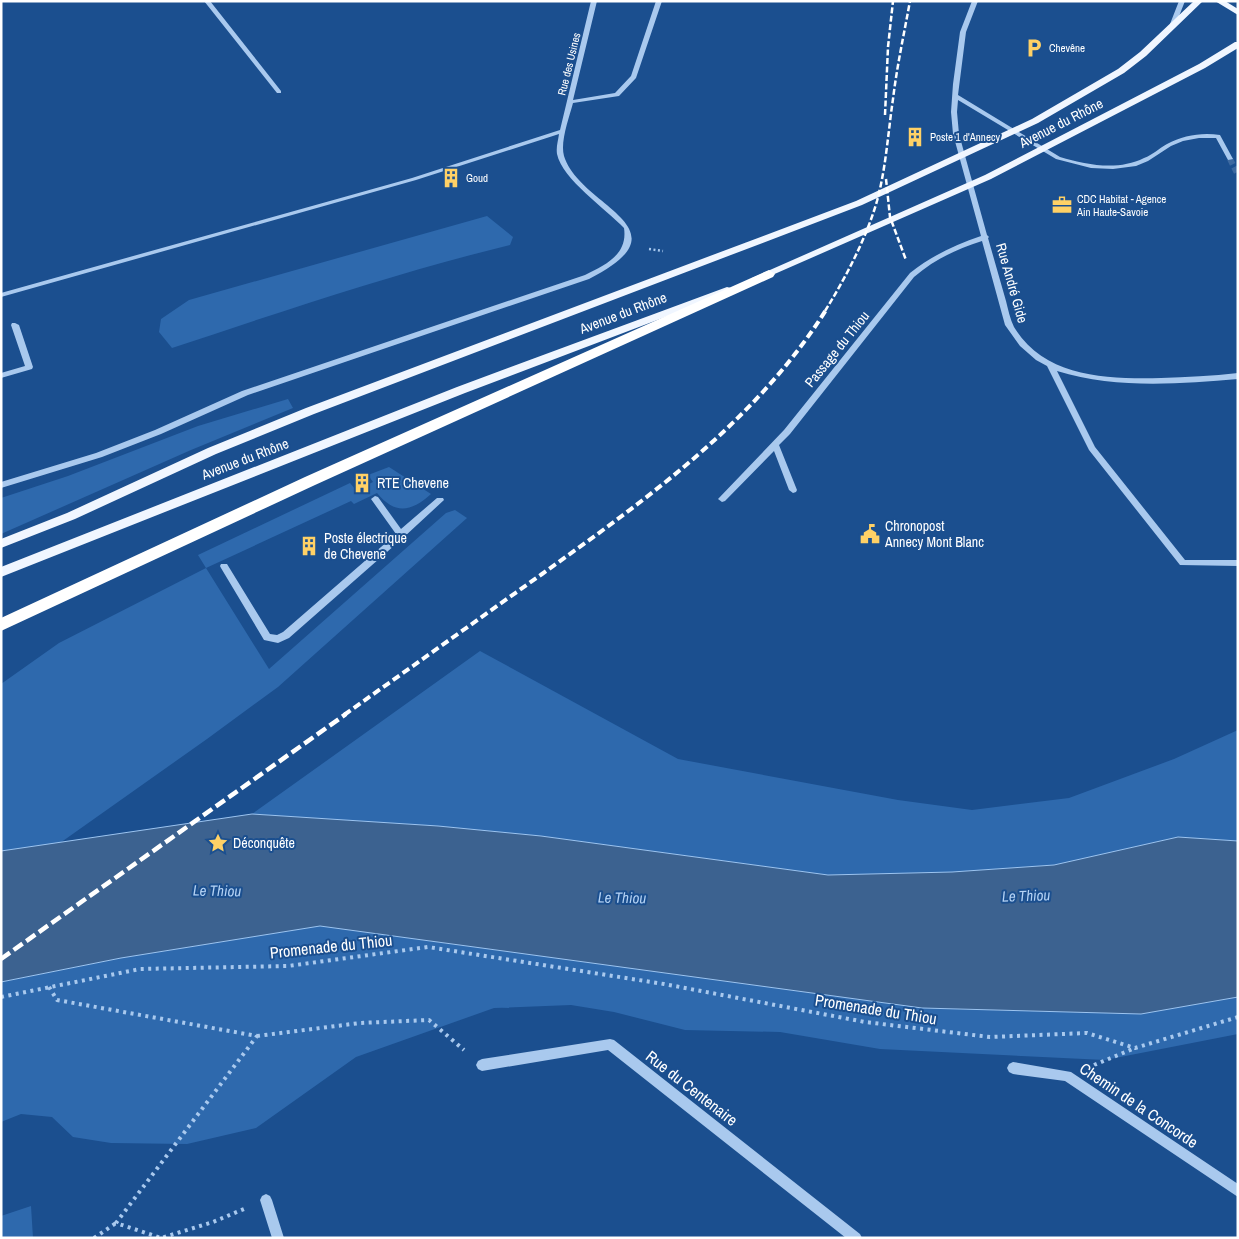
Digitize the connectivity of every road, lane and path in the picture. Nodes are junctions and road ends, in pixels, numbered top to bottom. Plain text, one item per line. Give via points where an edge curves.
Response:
1 (207, 1) edge
2 (594, 1) edge
3 (659, 1) edge
4 (976, 1) edge
5 (1182, 1) edge
6 (1199, 1) edge
7 (1219, 1) edge
8 (1238, 13) edge
9 (1173, 24) junction
10 (1238, 44) edge
11 (278, 92) dead end
12 (955, 96) junction
13 (570, 102) junction
14 (563, 131) junction
15 (1230, 159) tunnel mouth
16 (986, 237) junction
17 (768, 274) junction
18 (1, 294) edge
19 (15, 325) dead end
20 (1050, 364) junction
21 (1, 376) edge
22 (1238, 376) edge
23 (775, 444) junction
24 (1, 485) edge
25 (793, 490) dead end
26 (722, 499) dead end
27 (375, 500) dead end
28 (440, 500) dead end
29 (401, 534) junction
30 (1, 544) edge
31 (1238, 563) edge
32 (224, 566) dead end
33 (5, 571) edge
34 (1, 625) edge
35 (49, 987) junction
36 (1, 997) edge
37 (1238, 1017) edge
38 (257, 1036) junction
39 (1136, 1048) junction
40 (482, 1065) joint
41 (1014, 1068) dead end
42 (1067, 1076) junction
43 (1238, 1191) edge
44 (266, 1200) joint
45 (116, 1223) junction
46 (94, 1238) edge
47 (278, 1238) edge
48 (856, 1238) edge

1 - 11 street
2 - 13 street, Rue des Usines
3 - 13 street via 634,77 617,95
4 - 12 street, Rue André Gide via 963,32
5 - 9 street
6 - 9 main road, Avenue du Rhône
7 - 8 main road
9 - 30 main road, Avenue du Rhône via 1121,71 1035,121 859,203 310,411 212,450 71,516
10 - 17 main road, Avenue du Rhône via 988,178
12 - 15 street via 1058,158 1072,163 1104,167 1136,164 1169,145 1204,135 1218,136
12 - 16 street, Rue André Gide via 956,134
13 - 14 street, Rue des Usines
14 - 18 street via 438,171
14 - 24 street via 560,151 567,168 623,223 630,238 624,252 597,272 245,393 99,455
16 - 20 street, Rue André Gide via 1009,325 1024,346
16 - 23 street, Passage du Thiou via 952,248 912,274
17 - 33 main road, Avenue du Rhône via 461,390
17 - 34 highway
19 - 21 street via 29,367
20 - 22 street, Rue André Gide via 1074,374 1115,381
20 - 31 street via 1092,448 1183,563
23 - 25 street
23 - 26 street, Passage du Thiou
27 - 29 street
28 - 29 street
29 - 32 street via 278,639 267,637
35 - 36 path, Promenade du Thiou
35 - 38 path via 57,1000
35 - 39 path, Promenade du Thiou via 140,969 288,966 428,947 664,984 865,1022 990,1037 1087,1033
37 - 39 path
38 - 40 path via 360,1022 429,1020
38 - 45 path
39 - 42 path
40 - 48 street, Rue du Centenaire via 610,1044
41 - 42 street, Chemin de la Concorde
42 - 43 street, Chemin de la Concorde
44 - 45 path via 213,1222 161,1238
44 - 47 street
45 - 46 path

